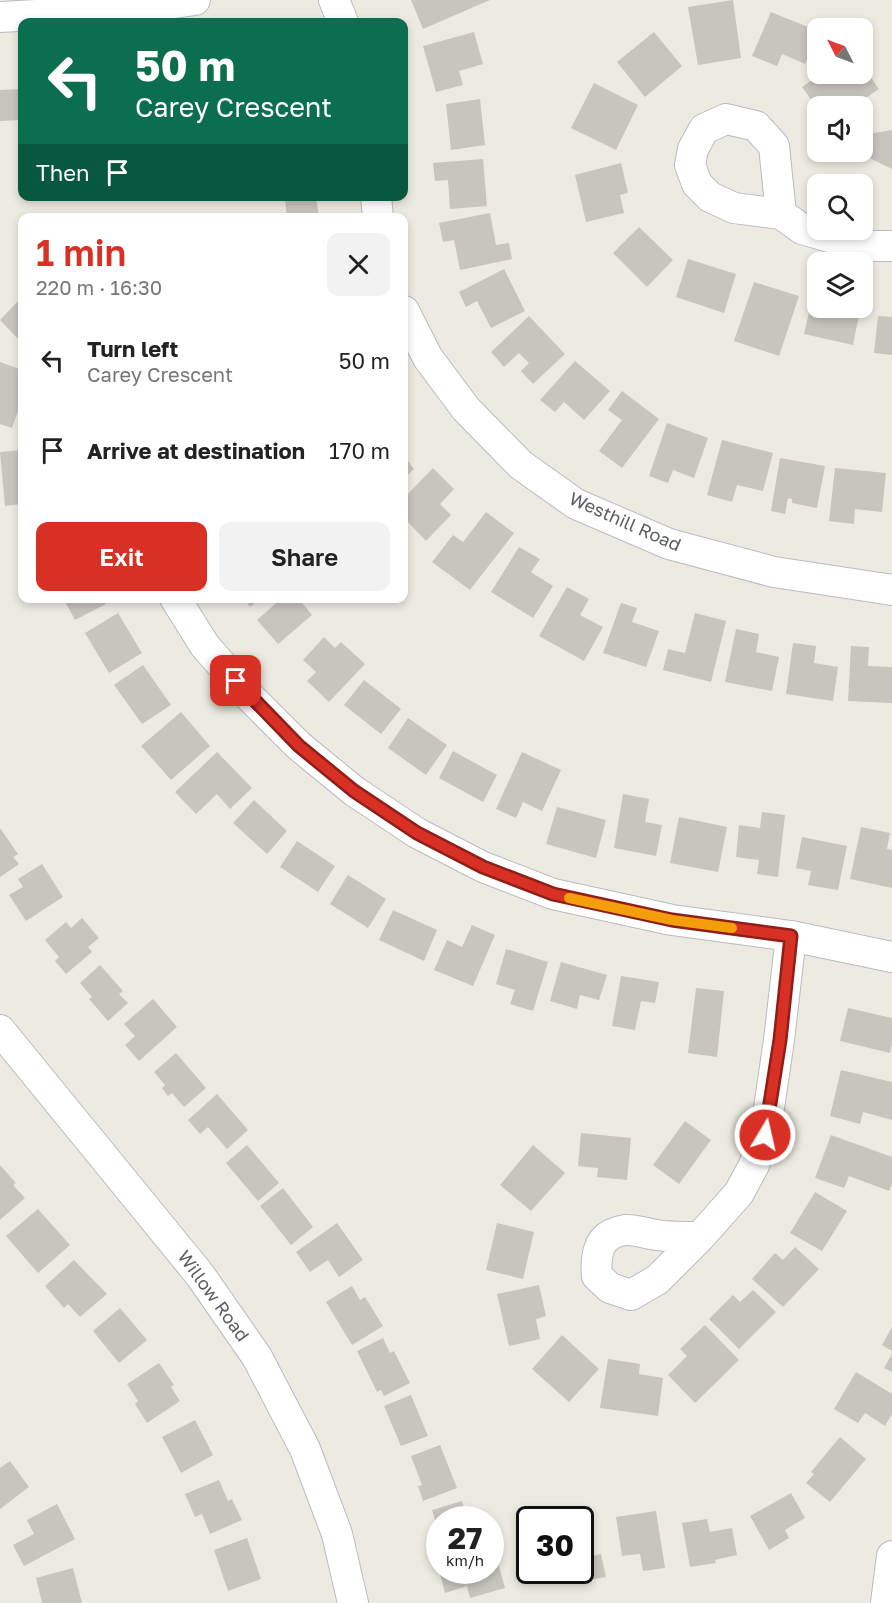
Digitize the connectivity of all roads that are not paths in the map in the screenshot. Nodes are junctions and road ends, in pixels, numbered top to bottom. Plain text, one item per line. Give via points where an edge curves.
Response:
1 (195, 0) edge
2 (334, 0) edge
3 (0, 17) edge
4 (341, 18) edge
5 (782, 214) dead end
6 (892, 246) edge
7 (408, 319) edge
8 (892, 590) edge
9 (178, 603) edge
10 (791, 936) junction
11 (892, 957) edge
12 (0, 1030) edge
13 (700, 1238) dead end
14 (892, 1556) edge
15 (353, 1603) edge
16 (886, 1603) edge

1 - 3 street via 127,10
2 - 4 street
5 - 6 street via 802,229 872,246
7 - 8 street, Westhill Road via 428,358 466,409 521,465 576,504 669,544 774,572
9 - 10 street via 205,646 299,746 354,791 417,833 483,867 553,894 672,920
10 - 11 street
10 - 13 street via 765,1135 739,1193
12 - 15 street, Willow Road via 200,1275 257,1357 305,1449 337,1534
14 - 16 street

